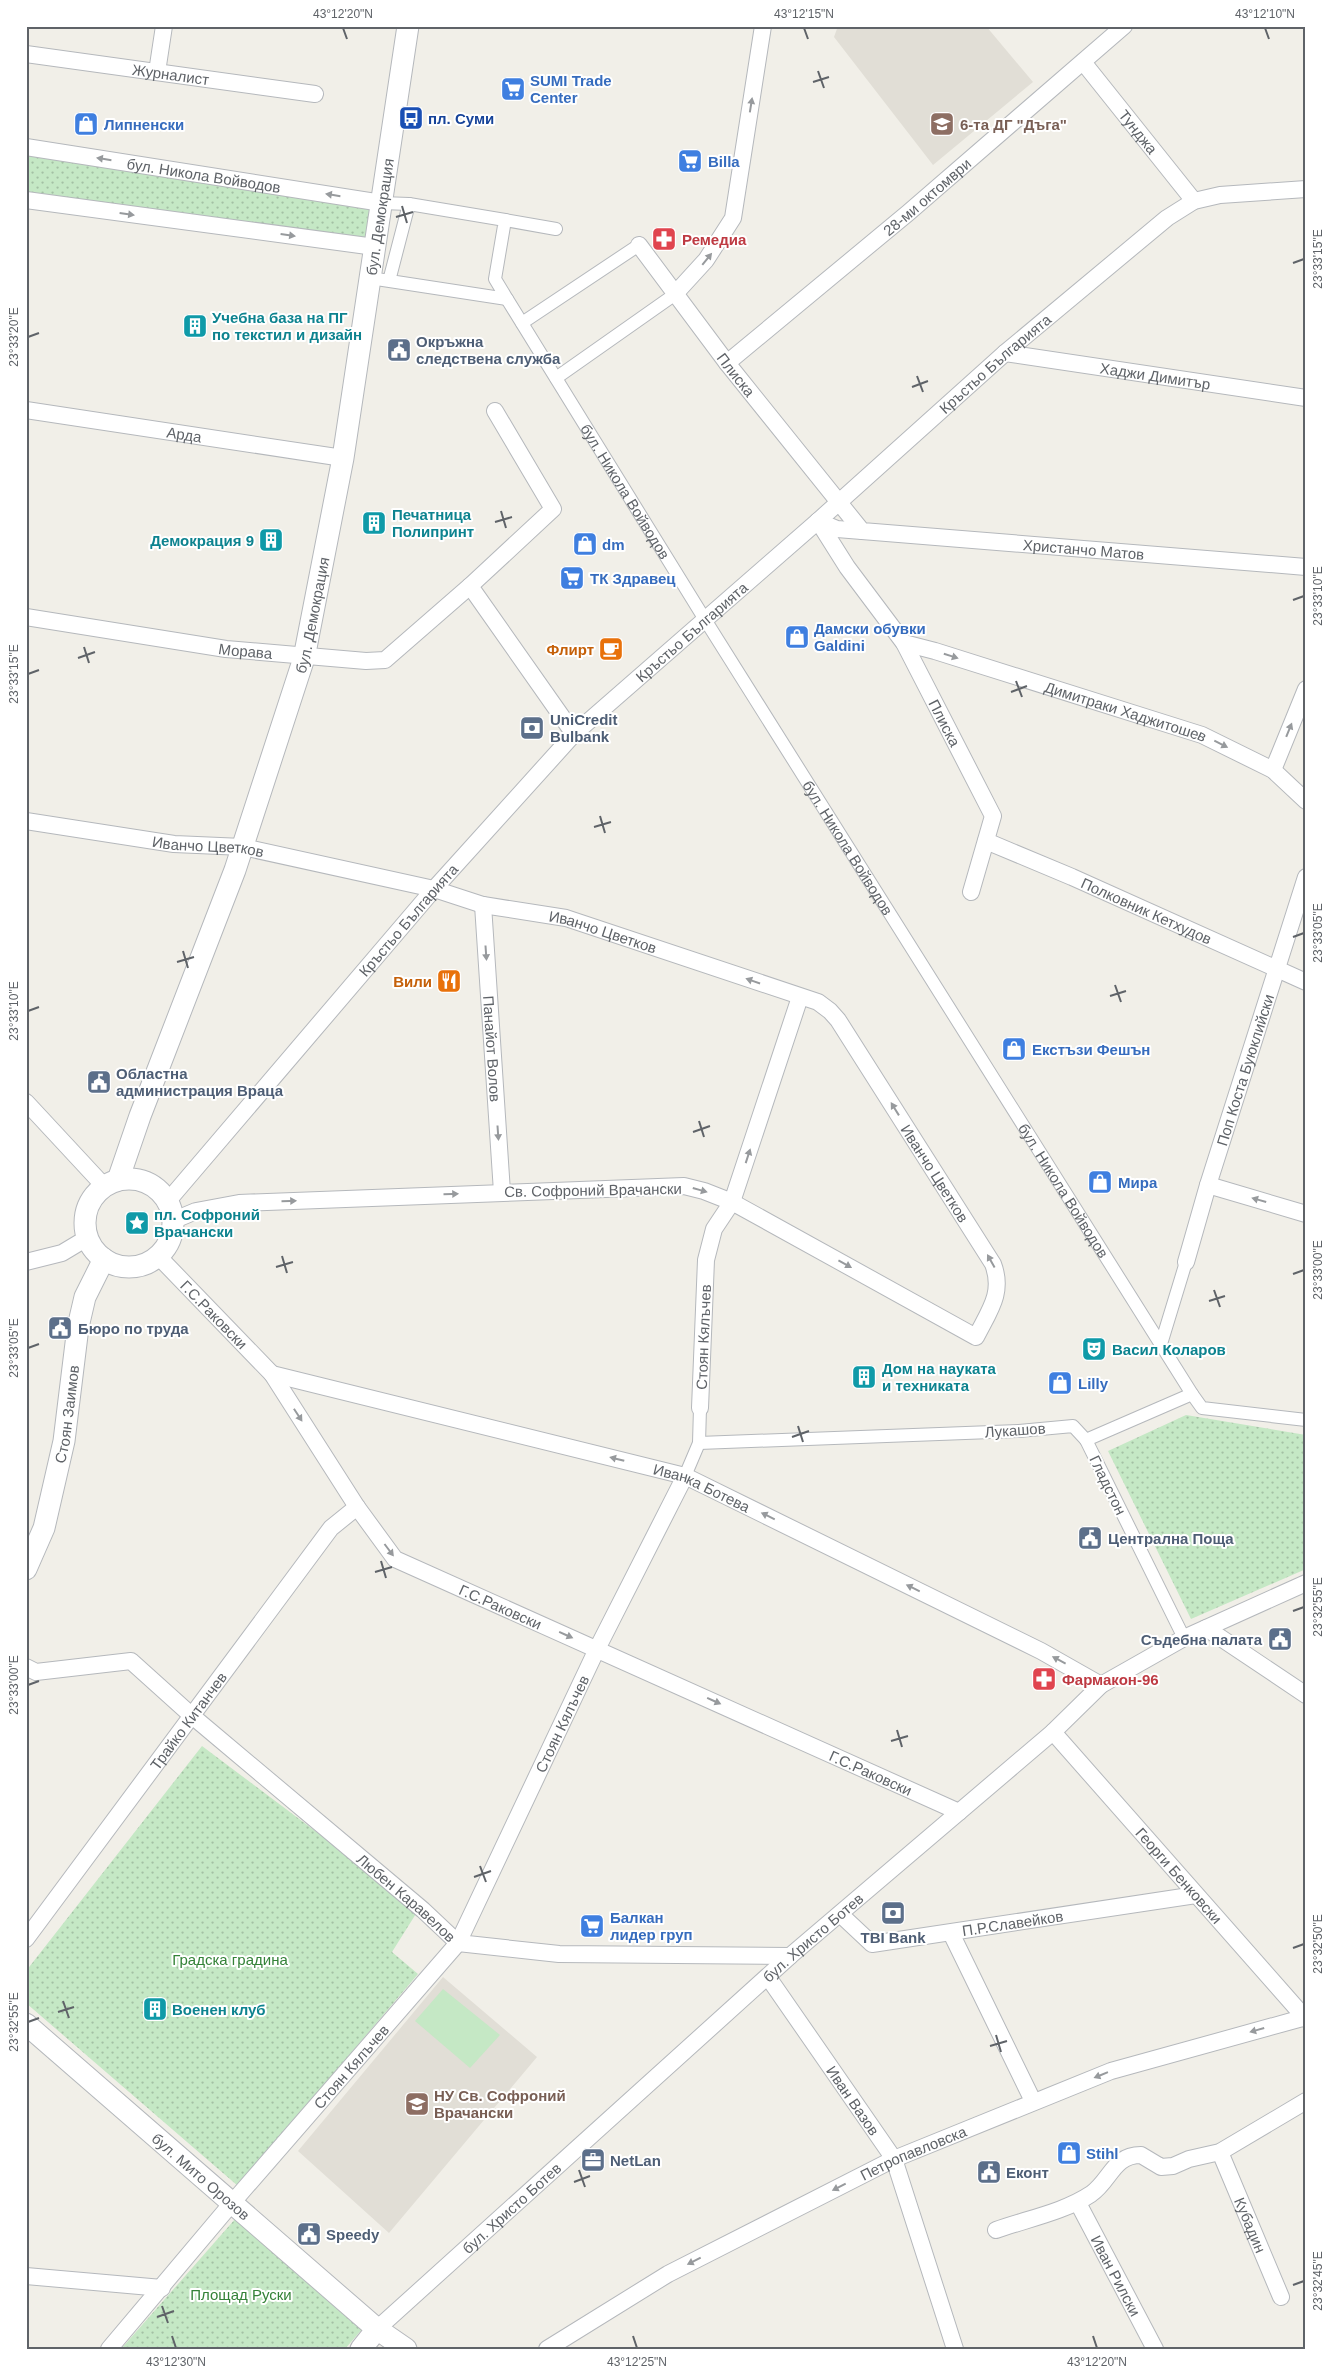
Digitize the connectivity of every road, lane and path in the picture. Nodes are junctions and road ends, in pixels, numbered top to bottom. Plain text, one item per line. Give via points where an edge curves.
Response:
1 (164, 26) edge
2 (408, 26) edge
3 (763, 26) edge
4 (1124, 26) edge
5 (26, 54) edge
6 (1083, 62) junction
7 (157, 72) junction
8 (315, 94) dead end
9 (26, 147) edge
10 (1306, 189) edge
11 (26, 200) edge
12 (1194, 201) junction
13 (382, 203) junction
14 (409, 204) junction
15 (504, 220) junction
16 (556, 229) dead end
17 (639, 245) joint
18 (375, 247) junction
19 (380, 279) junction
20 (674, 295) junction
21 (507, 299) junction
22 (522, 323) junction
23 (1005, 353) junction
24 (727, 363) junction
25 (556, 378) junction
26 (1306, 398) edge
27 (26, 410) edge
28 (495, 411) dead end
29 (343, 458) junction
30 (839, 501) junction
31 (818, 521) junction
32 (862, 531) junction
33 (1306, 567) edge
34 (470, 586) junction
35 (26, 617) edge
36 (704, 618) junction
37 (904, 643) junction
38 (304, 658) junction
39 (1306, 689) edge
40 (574, 734) junction
41 (1273, 770) junction
42 (1306, 800) edge
43 (26, 821) edge
44 (986, 841) junction
45 (243, 847) junction
46 (1306, 878) edge
47 (434, 889) junction
48 (971, 892) dead end
49 (483, 904) junction
50 (1276, 969) junction
51 (1306, 982) edge
52 (800, 997) junction
53 (26, 1102) edge
54 (111, 1183) junction
55 (1208, 1185) junction
56 (502, 1192) junction
57 (732, 1202) junction
58 (170, 1211) junction
59 (1306, 1214) edge
60 (87, 1238) junction
61 (158, 1256) junction
62 (104, 1259) junction
63 (26, 1262) edge
64 (1186, 1262) joint
65 (991, 1307) joint
66 (1161, 1344) junction
67 (272, 1374) junction
68 (1192, 1394) junction
69 (700, 1408) joint
70 (1306, 1420) edge
71 (1086, 1440) junction
72 (699, 1443) junction
73 (685, 1476) junction
74 (357, 1507) junction
75 (26, 1569) edge
76 (1306, 1583) edge
77 (1206, 1628) junction
78 (1184, 1638) junction
79 (597, 1649) junction
80 (26, 1667) edge
81 (1101, 1685) junction
82 (1306, 1695) edge
83 (191, 1715) junction
84 (1053, 1732) junction
85 (959, 1812) junction
86 (1196, 1895) junction
87 (840, 1914) junction
88 (951, 1933) junction
89 (26, 1939) edge
90 (458, 1943) junction
91 (790, 1956) junction
92 (768, 1977) junction
93 (1305, 2018) edge
94 (26, 2024) edge
95 (1033, 2101) junction
96 (1306, 2102) edge
97 (1220, 2152) junction
98 (894, 2159) junction
99 (232, 2203) junction
100 (1078, 2203) junction
101 (996, 2230) dead end
102 (26, 2276) edge
103 (162, 2288) junction
104 (1281, 2297) dead end
105 (377, 2329) junction
106 (109, 2349) edge
107 (361, 2349) edge
108 (406, 2349) edge
109 (547, 2349) edge
110 (956, 2349) edge
111 (1154, 2349) edge

1 - 7 street
2 - 13 street, бул. Демокрация
20 -> 3 street via 706,260 733,218
4 - 6 street, 28-ми октомври
5 - 7 street, Журналист
6 - 12 street, Тунджа
6 - 24 street, 28-ми октомври
7 - 8 street, Журналист
13 -> 9 street, бул. Никола Войводов
10 - 12 street, Кръстьо Българията via 1220,195
11 -> 18 street
12 - 23 street, Кръстьо Българията via 1168,218
13 - 14 street
13 - 18 street, бул. Демокрация
14 - 15 street
14 - 19 street
15 - 16 street
15 - 21 street, бул. Никола Войводов via 494,280
17 - 20 street, Плиска
17 - 22 street
18 - 19 street, бул. Демокрация
19 - 21 street
19 - 29 street, бул. Демокрация
20 - 24 street, Плиска
20 - 25 street
21 - 22 street, бул. Никола Войводов
22 - 25 street, бул. Никола Войводов
23 - 26 street, Хаджи Димитър
23 - 30 street, Кръстьо Българията
24 - 30 street, Плиска
25 - 36 street, бул. Никола Войводов
27 - 29 street, Арда
28 - 34 street, Морава via 553,509
29 - 38 street, бул. Демокрация
30 - 31 street, Кръстьо Българията
30 - 32 street
31 - 32 street, Христанчо Матов via 837,529
31 - 36 street, Кръстьо Българията
31 - 37 street, Плиска via 847,567
32 - 33 street, Христанчо Матов
34 - 38 street, Морава via 385,660 352,662
34 - 40 street
35 - 38 street, Морава via 226,650
36 - 40 street, Кръстьо Българията
36 - 66 street, бул. Никола Войводов
37 -> 41 street, Димитраки Хаджитошев via 1202,735
37 - 44 street, Плиска via 993,816
38 - 45 street, бул. Демокрация
41 -> 39 street
40 - 47 street, Кръстьо Българията
41 - 42 street, Димитраки Хаджитошев
43 - 45 street, Иванчо Цветков via 174,844
44 - 48 street, Плиска
44 - 50 street, Полковник Кетхудов
45 - 47 street, Иванчо Цветков
45 - 54 street, бул. Демокрация
46 - 50 street, Поп Коста Буюклийски
47 - 49 street, Иванчо Цветков
47 - 58 street, Кръстьо Българията
52 -> 49 street, Иванчо Цветков via 566,918
49 -> 56 street, Панайот Волов
50 - 51 street, Полковник Кетхудов
50 - 55 street, Поп Коста Буюклийски
57 -> 52 street, Стоян Кялъчев
65 -> 52 street, Иванчо Цветков via 998,1291 998,1277 993,1264 838,1020 818,1002
53 - 54 street
54 - 58 street via 141,1180 161,1192
54 - 60 street via 92,1198 86,1210
59 -> 55 street
55 - 64 street, Поп Коста Буюклийски
56 -> 57 street, Св. Софроний Врачански via 684,1186
58 -> 56 street, Св. Софроний Врачански via 239,1203
57 -> 65 street, Св. Софроний Врачански via 976,1337
57 - 69 street, Стоян Кялъчев via 714,1229 706,1260
58 - 61 street via 169,1240
60 - 62 street
60 - 63 street via 62,1253
61 - 62 street via 137,1266 126,1267
61 - 67 street, Г.С.Раковски
62 - 75 street, Стоян Заимов via 85,1297 78,1327 64,1441 44,1528
64 - 66 street
66 - 68 street, бул. Никола Войводов
73 -> 67 street, Иванка Ботева
67 -> 74 street, Г.С.Раковски
68 - 70 street via 1202,1408
68 - 71 street
69 - 72 street, Стоян Кялъчев
71 - 72 street, Лукашов via 1072,1426 1019,1431
71 - 78 street, Гладстон
72 - 73 street, Стоян Кялъчев
73 - 79 street, Стоян Кялъчев
81 -> 73 street, Иванка Ботева via 1032,1647
74 -> 79 street, Г.С.Раковски via 395,1559
74 - 83 street, Трайко Китанчев via 331,1528
76 - 77 street, бул. Христо Ботев
77 - 78 street, бул. Христо Ботев
77 - 82 street
78 - 81 street, бул. Христо Ботев
79 -> 85 street, Г.С.Раковски
79 - 90 street, Стоян Кялъчев
80 - 83 street, Любен Каравелов via 36,1672 131,1661
81 - 84 street, бул. Христо Ботев
83 - 89 street, Трайко Китанчев
83 - 90 street, Любен Каравелов
84 - 85 street, бул. Христо Ботев
84 - 86 street, Георги Бенковски
85 - 87 street, бул. Христо Ботев
86 - 88 street, П.Р.Славейков
86 - 93 street, Георги Бенковски
87 - 88 street, П.Р.Славейков via 872,1944
87 - 91 street, бул. Христо Ботев
88 - 95 street
90 - 91 street, Любен Каравелов via 559,1954
90 - 99 street, Стоян Кялъчев
91 - 92 street, бул. Христо Ботев
92 - 98 street, Иван Вазов
92 - 105 street, бул. Христо Ботев
93 -> 95 street, Петропавловска via 1111,2071
94 - 99 street, бул. Мито Орозов
95 - 98 street, Петропавловска
96 - 97 street
97 - 100 street via 1161,2167 1141,2155 1123,2158 1094,2192
97 - 104 street, Кубадин
98 -> 109 street, Петропавловска via 668,2274
98 - 110 street, Иван Вазов
99 - 103 street, Стоян Кялъчев
99 - 105 street, бул. Мито Орозов
100 - 101 street
100 - 111 street, Иван Рилски
102 - 103 street
103 - 106 street, Стоян Кялъчев
105 - 107 street, бул. Христо Ботев
105 - 108 street, бул. Мито Орозов

